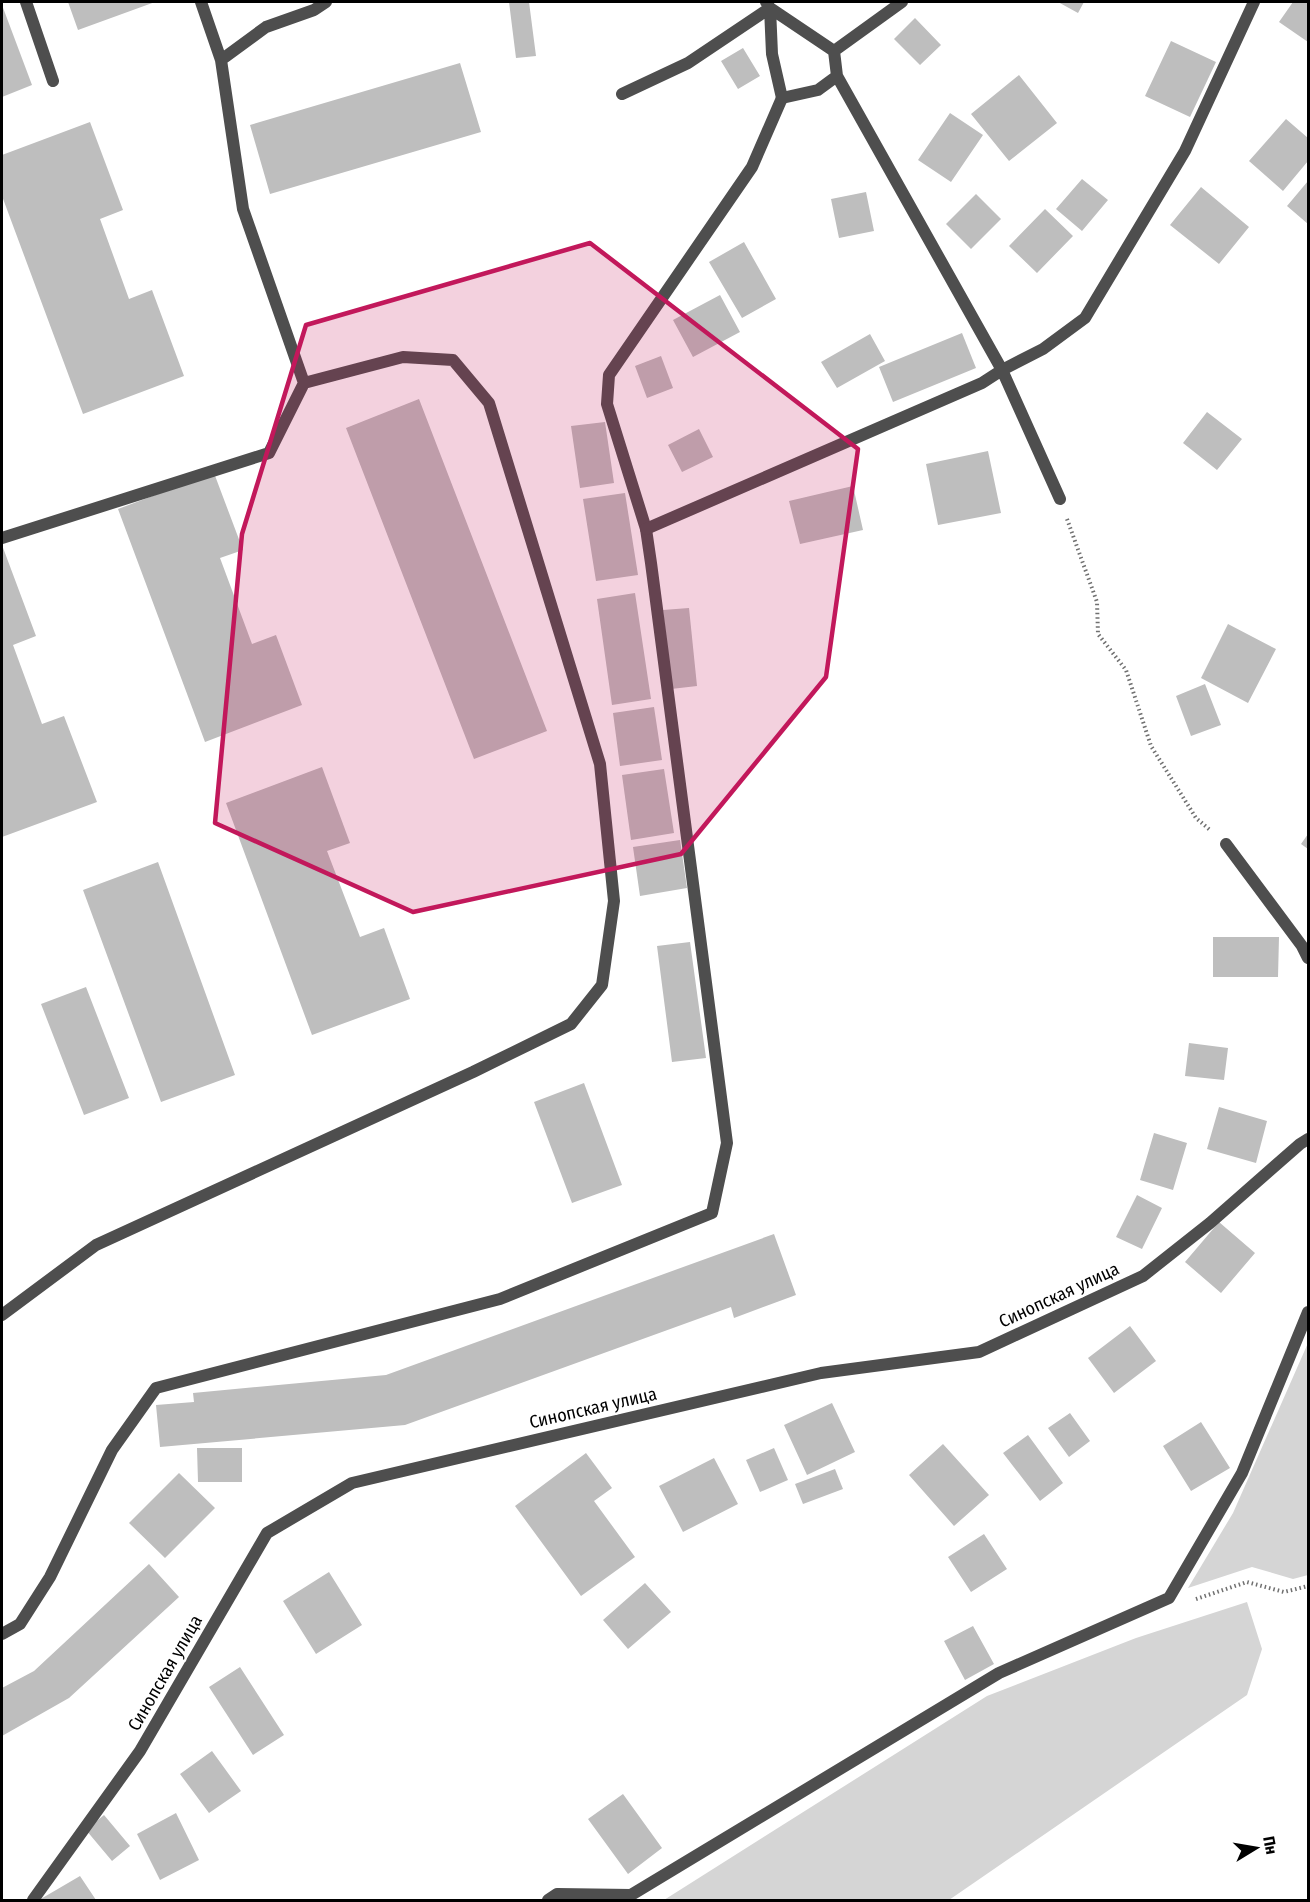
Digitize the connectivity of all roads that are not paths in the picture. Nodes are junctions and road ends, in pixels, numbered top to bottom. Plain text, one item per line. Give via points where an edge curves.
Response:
1 (26, 2) edge
2 (201, 2) edge
3 (326, 2) edge
4 (903, 2) edge
5 (1254, 2) edge
6 (768, 5) edge
7 (834, 51) junction
8 (222, 60) junction
9 (837, 76) junction
10 (53, 81) dead end
11 (622, 94) dead end
12 (782, 98) junction
13 (1002, 370) junction
14 (304, 383) junction
15 (1060, 498) road end
16 (646, 529) junction
17 (2, 538) edge
18 (1226, 844) road end
19 (1308, 958) edge
20 (1308, 1139) edge
21 (1308, 1312) edge
22 (2, 1315) edge
23 (2, 1634) edge
24 (33, 1900) edge
25 (548, 1900) edge

1 - 10 street
2 - 8 street
3 - 8 street via 266,27
4 - 7 street
5 - 13 street via 1185,152 1085,318 1043,349
6 - 7 street
6 - 11 street via 688,63
6 - 12 street via 772,54
7 - 9 street
8 - 14 street via 243,209
9 - 12 street via 818,90
9 - 13 street
12 - 16 street via 752,167 609,375 607,404
13 - 15 street
13 - 16 street via 982,384
14 - 17 street via 269,453
14 - 22 street via 403,357 453,360 489,403 600,764 614,901 602,985 571,1024 96,1245
16 - 23 street via 727,1143 712,1213 500,1299 156,1388 112,1450 50,1577 20,1624
18 - 19 street
20 - 24 street, Синопская улица via 1143,1276 979,1352 821,1373 352,1484 267,1533 140,1750
21 - 25 street via 1242,1473 1169,1598 999,1673 631,1896 557,1894

